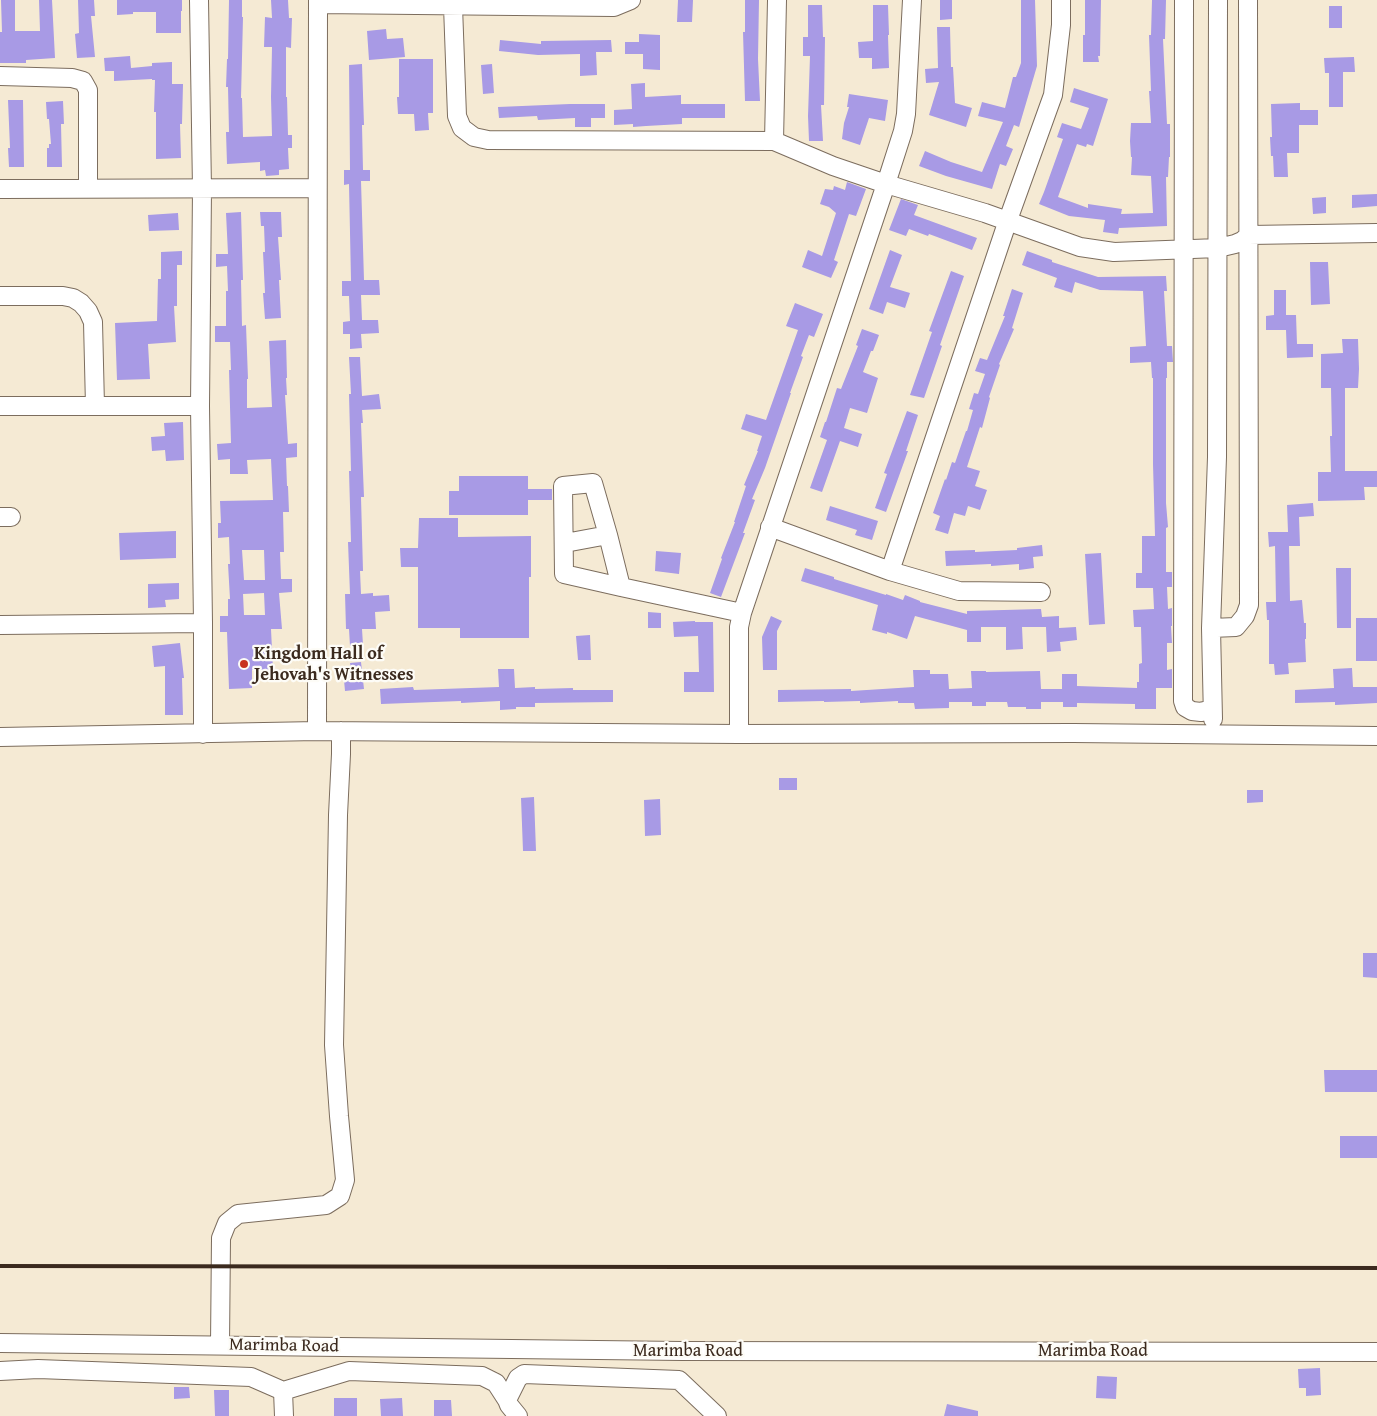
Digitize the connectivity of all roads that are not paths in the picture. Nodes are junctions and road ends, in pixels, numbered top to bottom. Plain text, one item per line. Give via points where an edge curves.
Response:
1 (199, 0) edge
2 (631, 0) edge
3 (777, 0) edge
4 (912, 0) edge
5 (1061, 0) edge
6 (1184, 0) edge
7 (1218, 0) edge
8 (1248, 0) edge
9 (318, 2) edge
10 (453, 6) junction
11 (0, 76) edge
12 (774, 141) junction
13 (886, 184) junction
14 (88, 188) junction
15 (317, 188) junction
16 (0, 189) edge
17 (202, 189) junction
18 (1008, 220) junction
19 (1377, 233) edge
20 (1249, 235) junction
21 (1218, 248) junction
22 (1183, 250) junction
23 (0, 296) edge
24 (0, 406) edge
25 (95, 406) junction
26 (200, 406) junction
27 (770, 527) junction
28 (608, 535) junction
29 (565, 543) junction
30 (890, 571) junction
31 (620, 587) junction
32 (1041, 592) dead end
33 (742, 613) junction
34 (203, 623) junction
35 (0, 625) edge
36 (1211, 628) junction
37 (1212, 710) junction
38 (317, 731) junction
39 (341, 731) junction
40 (203, 734) junction
41 (739, 734) junction
42 (1214, 734) junction
43 (1377, 736) edge
44 (0, 737) edge
45 (0, 1343) edge
46 (220, 1345) junction
47 (1377, 1352) edge
48 (0, 1372) edge
49 (283, 1391) junction
50 (508, 1400) junction
51 (284, 1416) edge
52 (518, 1416) edge
53 (717, 1416) edge

1 - 17 street
2 - 10 street via 614,7
3 - 12 street
4 - 13 street via 906,114
5 - 18 street via 1053,95
6 - 22 street
7 - 21 street
8 - 20 street
9 - 10 street
9 - 15 street
10 - 12 street via 457,116 462,128 474,137 488,140
11 - 14 street via 72,78 83,82 88,90
12 - 13 street
13 - 18 street
13 - 27 street
14 - 16 street
14 - 17 street
15 - 17 street
15 - 38 street
17 - 26 street
18 - 22 street via 1096,250
18 - 30 street
19 - 20 street
20 - 21 street via 1235,244
20 - 36 street via 1249,605 1236,627
21 - 22 street
21 - 36 street via 1217,457
22 - 37 street via 1183,701 1192,711
23 - 25 street via 63,296 73,298 88,311 93,322
24 - 25 street
25 - 26 street
26 - 34 street
27 - 30 street
27 - 33 street
28 - 29 street
28 - 29 street via 593,483 564,486
28 - 31 street
29 - 31 street via 564,574
30 - 32 street via 959,591
31 - 33 street
33 - 41 street via 739,627
34 - 35 street
34 - 40 street
36 - 37 street
37 - 42 street
38 - 39 street
38 - 40 street
39 - 41 street
39 - 46 street via 334,1045 345,1180 340,1196 326,1205 238,1214 227,1223 222,1238
40 - 44 street
41 - 42 street
42 - 43 street
45 - 46 street, Marimba Road
46 - 47 street, Marimba Road via 682,1351
48 - 49 street via 38,1369 251,1377
49 - 50 street via 349,1371 482,1376 496,1383
49 - 51 street
50 - 52 street
50 - 53 street via 518,1378 524,1374 679,1380

